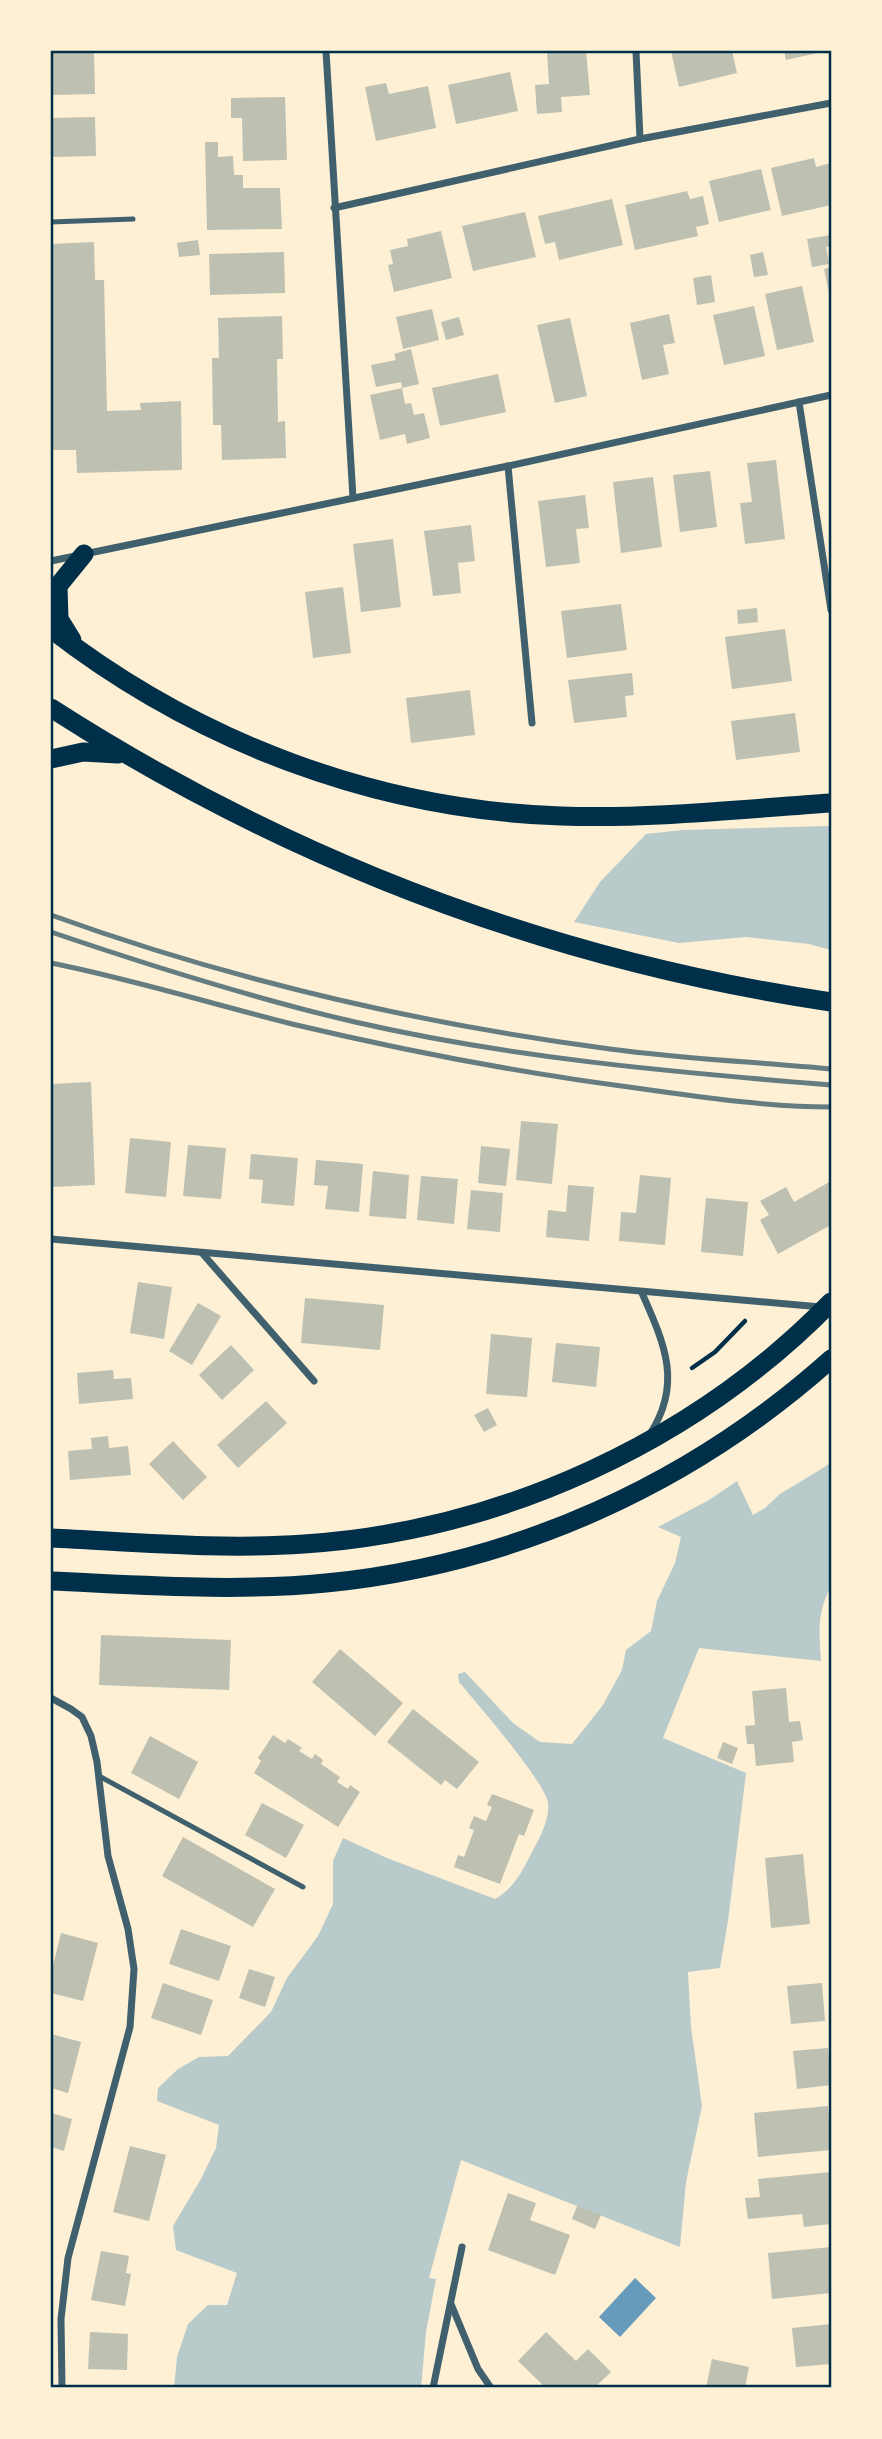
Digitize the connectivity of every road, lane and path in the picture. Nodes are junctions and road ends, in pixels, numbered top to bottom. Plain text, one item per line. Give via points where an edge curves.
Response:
1 (326, 51) edge
2 (636, 51) edge
3 (831, 103) edge
4 (640, 139) junction
5 (334, 208) junction
6 (133, 219) dead end
7 (51, 222) edge
8 (831, 395) edge
9 (799, 402) junction
10 (508, 466) junction
11 (353, 498) junction
12 (84, 554) junction
13 (51, 561) edge
14 (831, 610) edge
15 (51, 629) edge
16 (78, 649) junction
17 (51, 708) edge
18 (532, 723) dead end
19 (126, 755) junction
20 (51, 759) edge
21 (831, 803) edge
22 (831, 1002) edge
23 (51, 1239) edge
24 (202, 1253) junction
25 (642, 1293) junction
26 (829, 1305) edge
27 (745, 1321) dead end
28 (831, 1359) edge
29 (692, 1368) dead end
30 (314, 1381) dead end
31 (644, 1444) junction
32 (51, 1538) edge
33 (51, 1581) edge
34 (51, 1698) edge
35 (99, 1776) junction
36 (303, 1887) dead end
37 (462, 2247) dead end
38 (450, 2304) junction
39 (62, 2388) edge
40 (433, 2388) edge
41 (491, 2388) edge

1 - 5 street
2 - 4 street
3 - 4 street
4 - 5 street
5 - 11 street
6 - 7 lane
8 - 9 street
9 - 10 street
9 - 14 street
10 - 11 street
10 - 18 street
11 - 12 street
12 - 13 street
12 - 16 highway via 58,586 59,619
15 - 16 highway
16 - 21 highway via 163,702 250,747 325,776 427,801 585,816
17 - 19 highway
19 - 20 highway via 95,751
19 - 22 highway via 293,843 439,904 605,955 697,978
23 - 24 street
24 - 25 street
24 - 30 street
25 - 26 street
25 - 31 street via 664,1343 669,1378 661,1412
26 - 31 highway via 736,1384
27 - 29 path
28 - 33 highway via 757,1421 688,1465 594,1513 506,1546 407,1571 327,1583
31 - 32 highway via 512,1502 382,1535 280,1546
34 - 35 street via 82,1717
35 - 36 lane
35 - 39 street via 108,1856 131,1943 133,1997 130,2027 68,2258 61,2319
37 - 38 street
38 - 40 street
38 - 41 street

